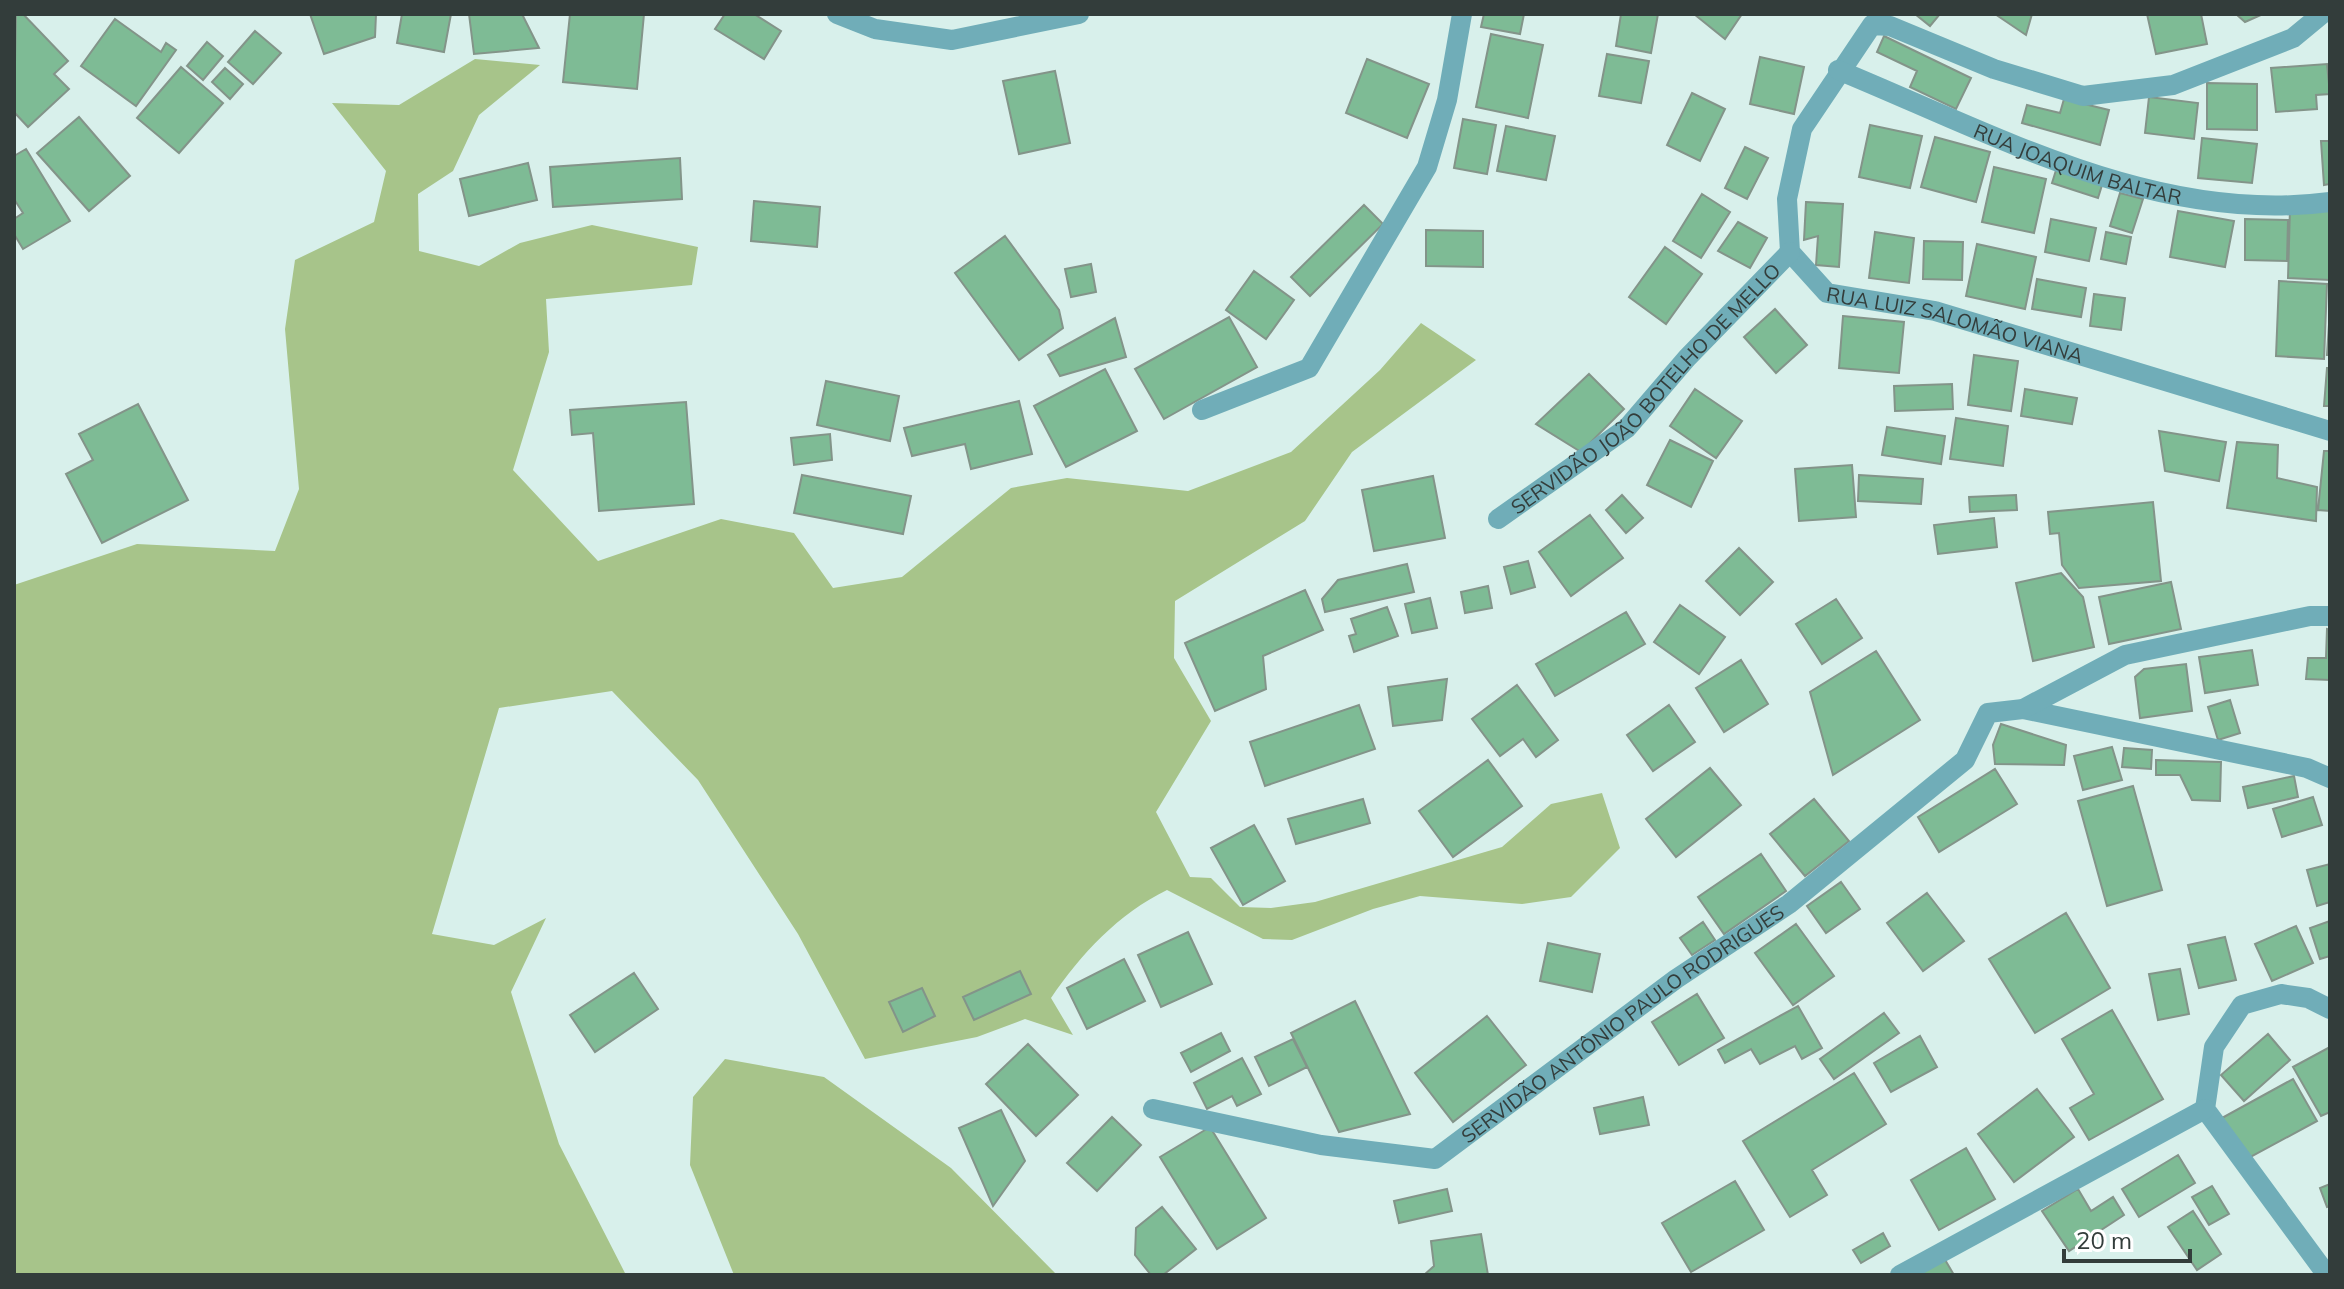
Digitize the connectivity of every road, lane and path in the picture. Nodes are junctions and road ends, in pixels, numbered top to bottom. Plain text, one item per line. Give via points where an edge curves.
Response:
1 (837, 14) edge
2 (1079, 14) edge
3 (1462, 14) edge
4 (2322, 14) edge
5 (1838, 70) junction
6 (2330, 202) edge
7 (1790, 252) junction
8 (1202, 410) dead end
9 (2330, 431) edge
10 (1498, 519) dead end
11 (2330, 616) edge
12 (2023, 709) junction
13 (2330, 778) edge
14 (2330, 1009) edge
15 (1153, 1109) dead end
16 (2205, 1109) junction
17 (2324, 1271) dead end
18 (1900, 1275) edge

1 - 2 street via 875,29 952,40
3 - 8 street via 1447,100 1427,167 1309,368
4 - 5 street via 2293,38 2173,85 2083,96 1994,69 1890,26 1872,25
5 - 6 street, RUA JOAQUIM BALTAR via 2101,177 2166,196 2282,208
5 - 7 street via 1802,129 1787,199
7 - 9 street, RUA LUIZ SALOMÃO VIANA via 1827,293 1935,311
7 - 10 street, SERVIDÃO JOÃO BOTELHO DE MELLO via 1627,428
11 - 12 street via 2125,655
12 - 13 street via 2307,768
12 - 15 street, SERVIDÃO ANTÔNIO PAULO RODRIGUES via 1988,713 1965,760 1789,904 1676,979 1435,1159 1321,1145
14 - 16 street via 2308,998 2281,994 2242,1005 2214,1047
16 - 17 street
16 - 18 street

